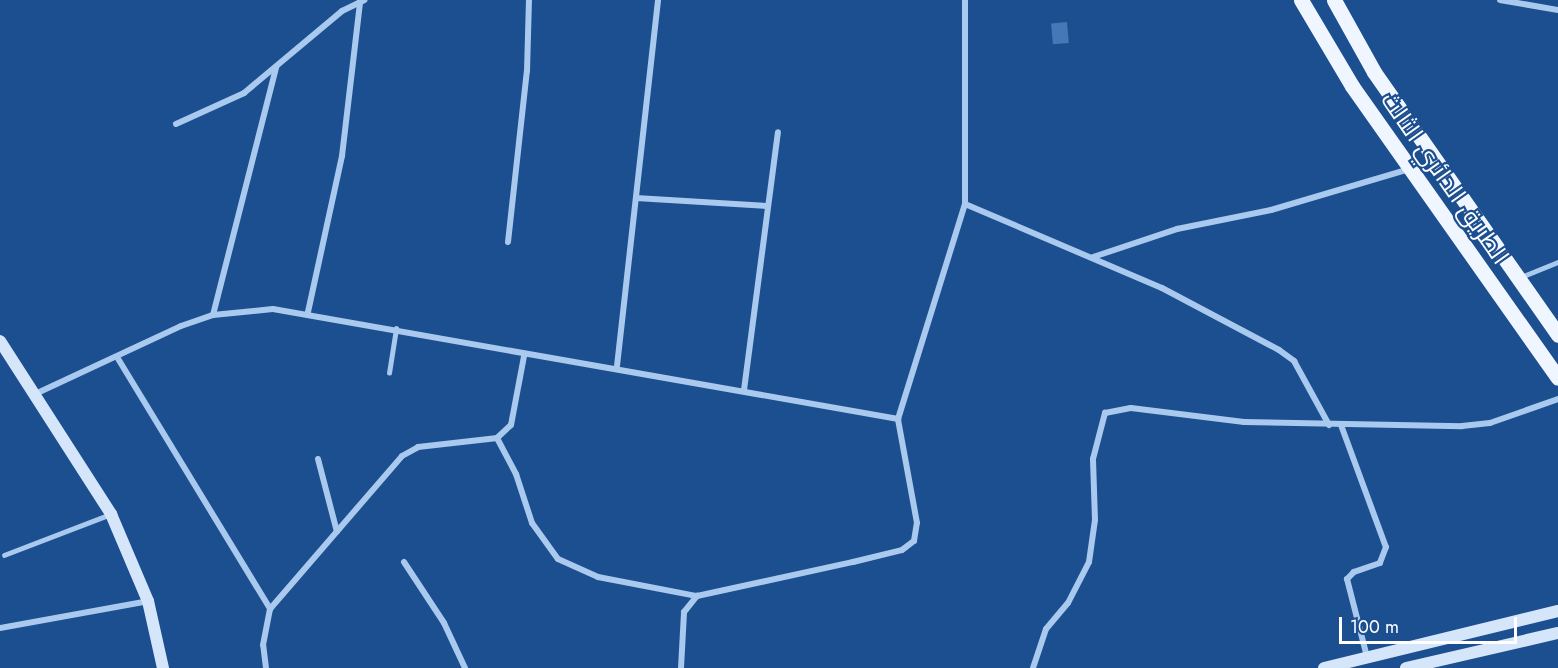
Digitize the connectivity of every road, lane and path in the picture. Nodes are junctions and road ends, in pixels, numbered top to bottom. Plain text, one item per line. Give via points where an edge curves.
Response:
1 (529, 0) edge
2 (658, 0) edge
3 (965, 0) edge
4 (1301, 0) edge
5 (1334, 0) edge
6 (1500, 0) edge
7 (362, 1) edge
8 (1558, 10) edge
9 (276, 67) junction
10 (176, 124) dead end
11 (778, 132) dead end
12 (1410, 169) junction
13 (636, 198) junction
14 (965, 204) junction
15 (768, 206) junction
16 (508, 242) dead end
17 (1092, 257) junction
18 (1558, 261) edge
19 (1518, 278) junction
20 (308, 312) junction
21 (213, 315) junction
22 (396, 329) junction
23 (1558, 334) edge
24 (0, 340) edge
25 (524, 356) junction
26 (117, 357) junction
27 (617, 366) junction
28 (389, 374) dead end
29 (1558, 378) edge
30 (744, 390) junction
31 (33, 395) junction
32 (1558, 399) edge
33 (898, 420) junction
34 (1329, 425) junction
35 (1341, 425) junction
36 (497, 438) junction
37 (318, 459) dead end
38 (111, 514) junction
39 (337, 532) junction
40 (4, 555) dead end
41 (404, 562) dead end
42 (697, 596) junction
43 (148, 601) junction
44 (270, 609) junction
45 (1558, 611) edge
46 (0, 628) edge
47 (1558, 633) edge
48 (1368, 657) junction
49 (163, 668) edge
50 (266, 668) edge
51 (465, 668) edge
52 (681, 668) edge
53 (1033, 668) edge
54 (1324, 668) edge
55 (1406, 668) edge

1 - 16 street via 527,71
2 - 13 street
3 - 14 street
4 - 12 main road, الطريق الدائري الثالث via 1352,86
5 - 19 main road, الطريق الدائري الثالث via 1374,72
6 - 8 street
7 - 9 street via 334,17
7 - 20 street via 342,156
9 - 10 street via 235,98
9 - 21 street
11 - 15 street
12 - 17 street via 1271,210 1177,229
12 - 29 main road, الطريق الدائري الثالث
13 - 15 street
13 - 27 street
14 - 17 street
14 - 33 street
15 - 30 street
17 - 34 street via 1279,350 1294,361
18 - 19 lane
19 - 23 main road, الطريق الدائري الثالث
20 - 21 street via 249,309
20 - 22 street
21 - 26 street
22 - 25 street
22 - 28 lane
24 - 31 main road
25 - 27 street
25 - 36 street via 511,425
26 - 31 street
26 - 44 street
27 - 30 street
30 - 33 street
31 - 38 main road
32 - 35 street via 1490,423
33 - 42 street via 917,523 914,541 902,550
34 - 35 street
34 - 53 street via 1244,422 1131,408 1105,413 1093,459 1095,520 1089,562 1068,603 1046,629
35 - 48 street via 1386,547 1380,563 1354,572 1347,579
36 - 39 street via 418,447 402,456
36 - 42 street via 516,474 532,523 558,559 598,577
37 - 39 street
38 - 40 lane
38 - 43 main road
39 - 44 street
41 - 51 street via 448,630
42 - 52 street via 684,612
43 - 46 street
43 - 49 main road
44 - 50 street via 263,645
45 - 48 main road
47 - 55 main road
48 - 54 main road

